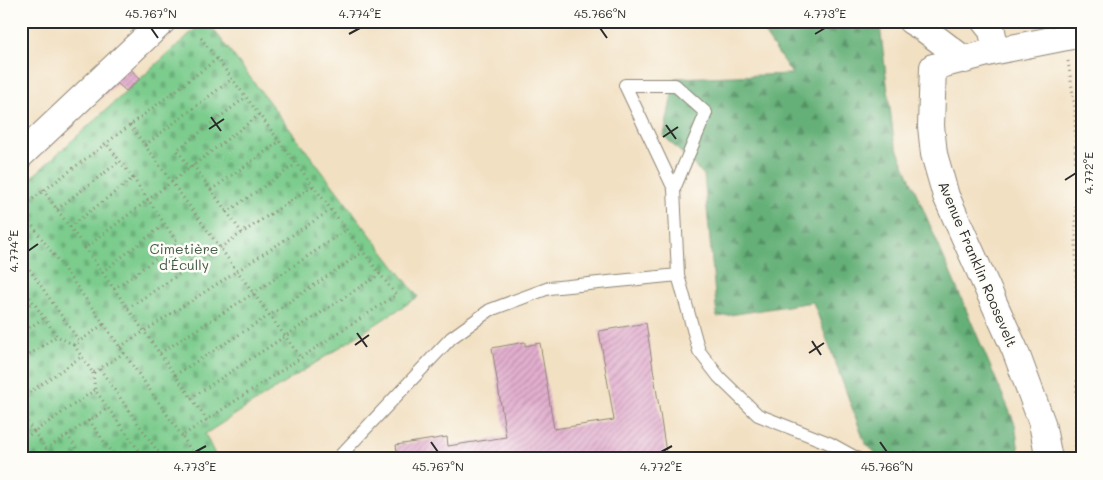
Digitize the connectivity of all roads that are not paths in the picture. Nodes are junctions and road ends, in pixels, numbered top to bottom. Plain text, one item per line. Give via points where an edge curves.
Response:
1 (163, 21) edge
2 (899, 21) edge
3 (911, 21) edge
4 (984, 21) edge
5 (1073, 36) edge
6 (996, 51) junction
7 (964, 60) junction
8 (933, 68) junction
9 (21, 155) edge
10 (674, 189) junction
11 (678, 275) junction
12 (337, 459) edge
13 (858, 459) edge
14 (1049, 459) edge

1 - 9 street
2 - 8 street
3 - 7 street
4 - 6 street via 992,31
5 - 6 street
6 - 7 street
7 - 8 street
8 - 14 street, Avenue Franklin Roosevelt via 931,126 934,154 946,196 1015,350 1042,423
10 - 10 lane via 706,113 675,85 626,85
10 - 11 lane
11 - 12 lane via 549,288 490,310 451,338
11 - 13 lane via 699,351 719,377 758,416 829,443

